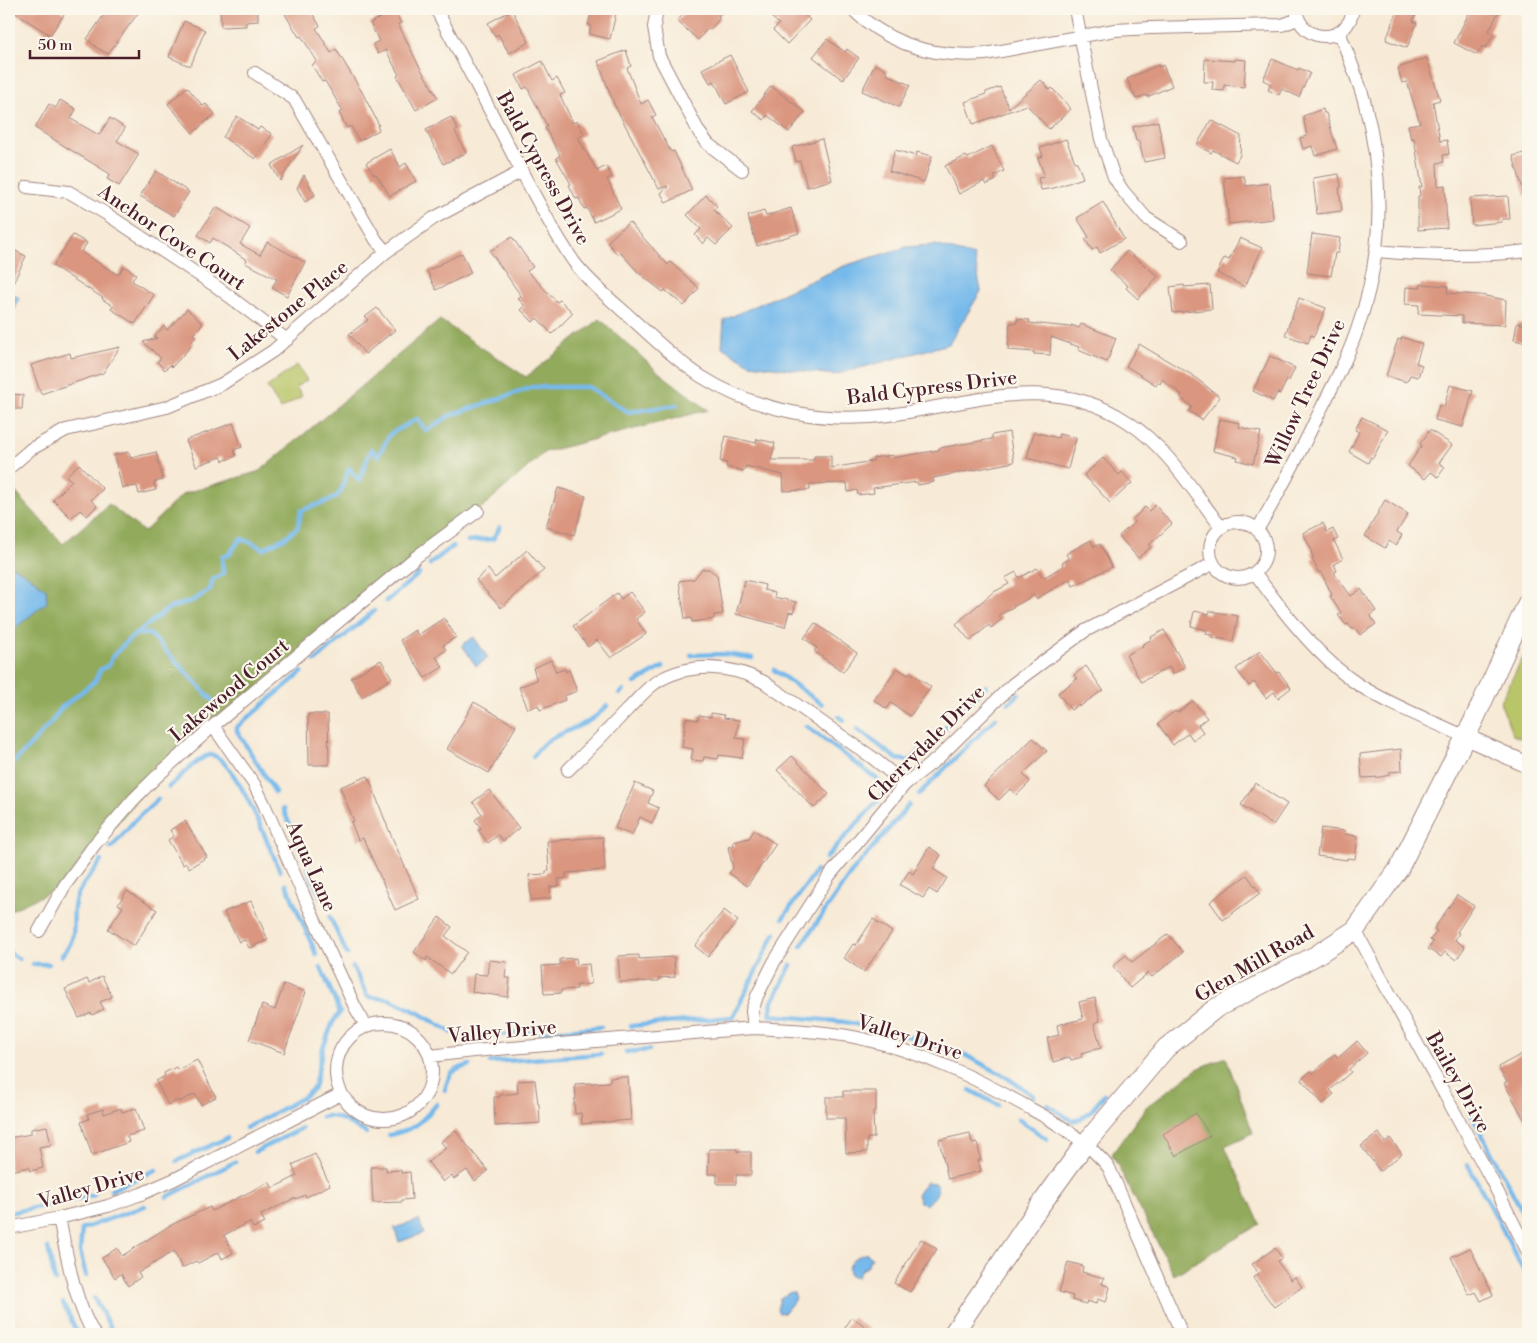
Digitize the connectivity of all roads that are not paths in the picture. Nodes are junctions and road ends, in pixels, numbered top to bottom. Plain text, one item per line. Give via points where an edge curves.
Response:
1 (436, 9) edge
2 (658, 9) edge
3 (852, 9) edge
4 (1075, 9) edge
5 (1353, 9) edge
6 (1297, 14) edge
7 (1339, 32) junction
8 (1081, 36) junction
9 (255, 72) dead end
10 (742, 170) dead end
11 (522, 171) junction
12 (27, 187) dead end
13 (1182, 240) dead end
14 (1377, 251) junction
15 (1528, 251) edge
16 (386, 252) junction
17 (287, 340) junction
18 (9, 468) edge
19 (478, 511) dead end
20 (1221, 527) junction
21 (1257, 530) junction
22 (1212, 564) junction
23 (1255, 574) junction
24 (1528, 602) edge
25 (214, 726) junction
26 (1466, 737) junction
27 (1528, 765) edge
28 (568, 770) dead end
29 (905, 784) junction
30 (1355, 930) junction
31 (39, 931) dead end
32 (366, 1026) junction
33 (754, 1028) junction
34 (430, 1056) junction
35 (341, 1094) junction
36 (1084, 1145) junction
37 (59, 1218) junction
38 (9, 1228) edge
39 (1528, 1252) edge
40 (94, 1334) edge
41 (954, 1334) edge
42 (1182, 1334) edge

1 - 11 street, Bald Cypress Drive
2 - 10 street via 654,27 659,56 699,132 708,144
3 - 8 street via 872,27 901,43 947,55 985,54
4 - 8 street
5 - 7 street via 1351,19
6 - 7 street via 1303,27 1311,33 1320,36
6 - 8 street via 1282,25 1150,28
7 - 14 street, Willow Tree Drive via 1363,98 1374,148 1378,186
8 - 13 street via 1101,139 1114,176 1146,218
9 - 16 street via 294,99
11 - 16 street, Lakestone Place via 434,218
11 - 20 street, Bald Cypress Drive via 575,263 674,357 712,382 775,408 838,417 888,415 1008,394 1052,394 1091,403 1128,422 1157,446
12 - 17 street, Anchor Cove Court via 68,192 105,213 216,287
14 - 15 street via 1468,256
14 - 21 street, Willow Tree Drive via 1369,290 1350,348 1285,482
16 - 17 street, Lakestone Place
17 - 18 street, Lakestone Place via 222,384 167,407 66,430 31,449
19 - 25 street, Lakewood Court via 416,557
20 - 21 street via 1239,522
20 - 22 street via 1211,540 1209,556
21 - 23 street via 1263,536 1266,552 1265,560
22 - 23 street via 1226,577 1246,578
22 - 29 street, Cherrydale Drive via 1062,647 1013,684 938,758
23 - 26 street via 1319,651 1342,673 1377,696
24 - 26 main road, Glen Mill Road
25 - 31 street, Lakewood Court via 156,778 111,825 65,885
25 - 32 street, Aqua Lane via 257,790
26 - 27 street
26 - 30 main road, Glen Mill Road via 1398,870
28 - 29 street via 653,684 671,674 719,667 748,673 764,682 874,758
29 - 33 street, Cherrydale Drive via 829,876 774,962 752,1011
30 - 36 main road, Glen Mill Road via 1315,956 1216,1008 1176,1038
30 - 39 street, Bailey Drive
32 - 34 street via 397,1024 423,1042
32 - 35 street via 352,1035 336,1062
33 - 34 street, Valley Drive
33 - 36 street, Valley Drive via 800,1030 863,1039 915,1054 964,1073 1015,1100
34 - 35 street via 429,1088 410,1112 395,1118 379,1119 364,1115
35 - 37 street, Valley Drive via 140,1194
36 - 41 main road, Glen Mill Road
36 - 42 street, Valley Drive via 1108,1168
37 - 38 street, Valley Drive
37 - 40 street via 70,1273

